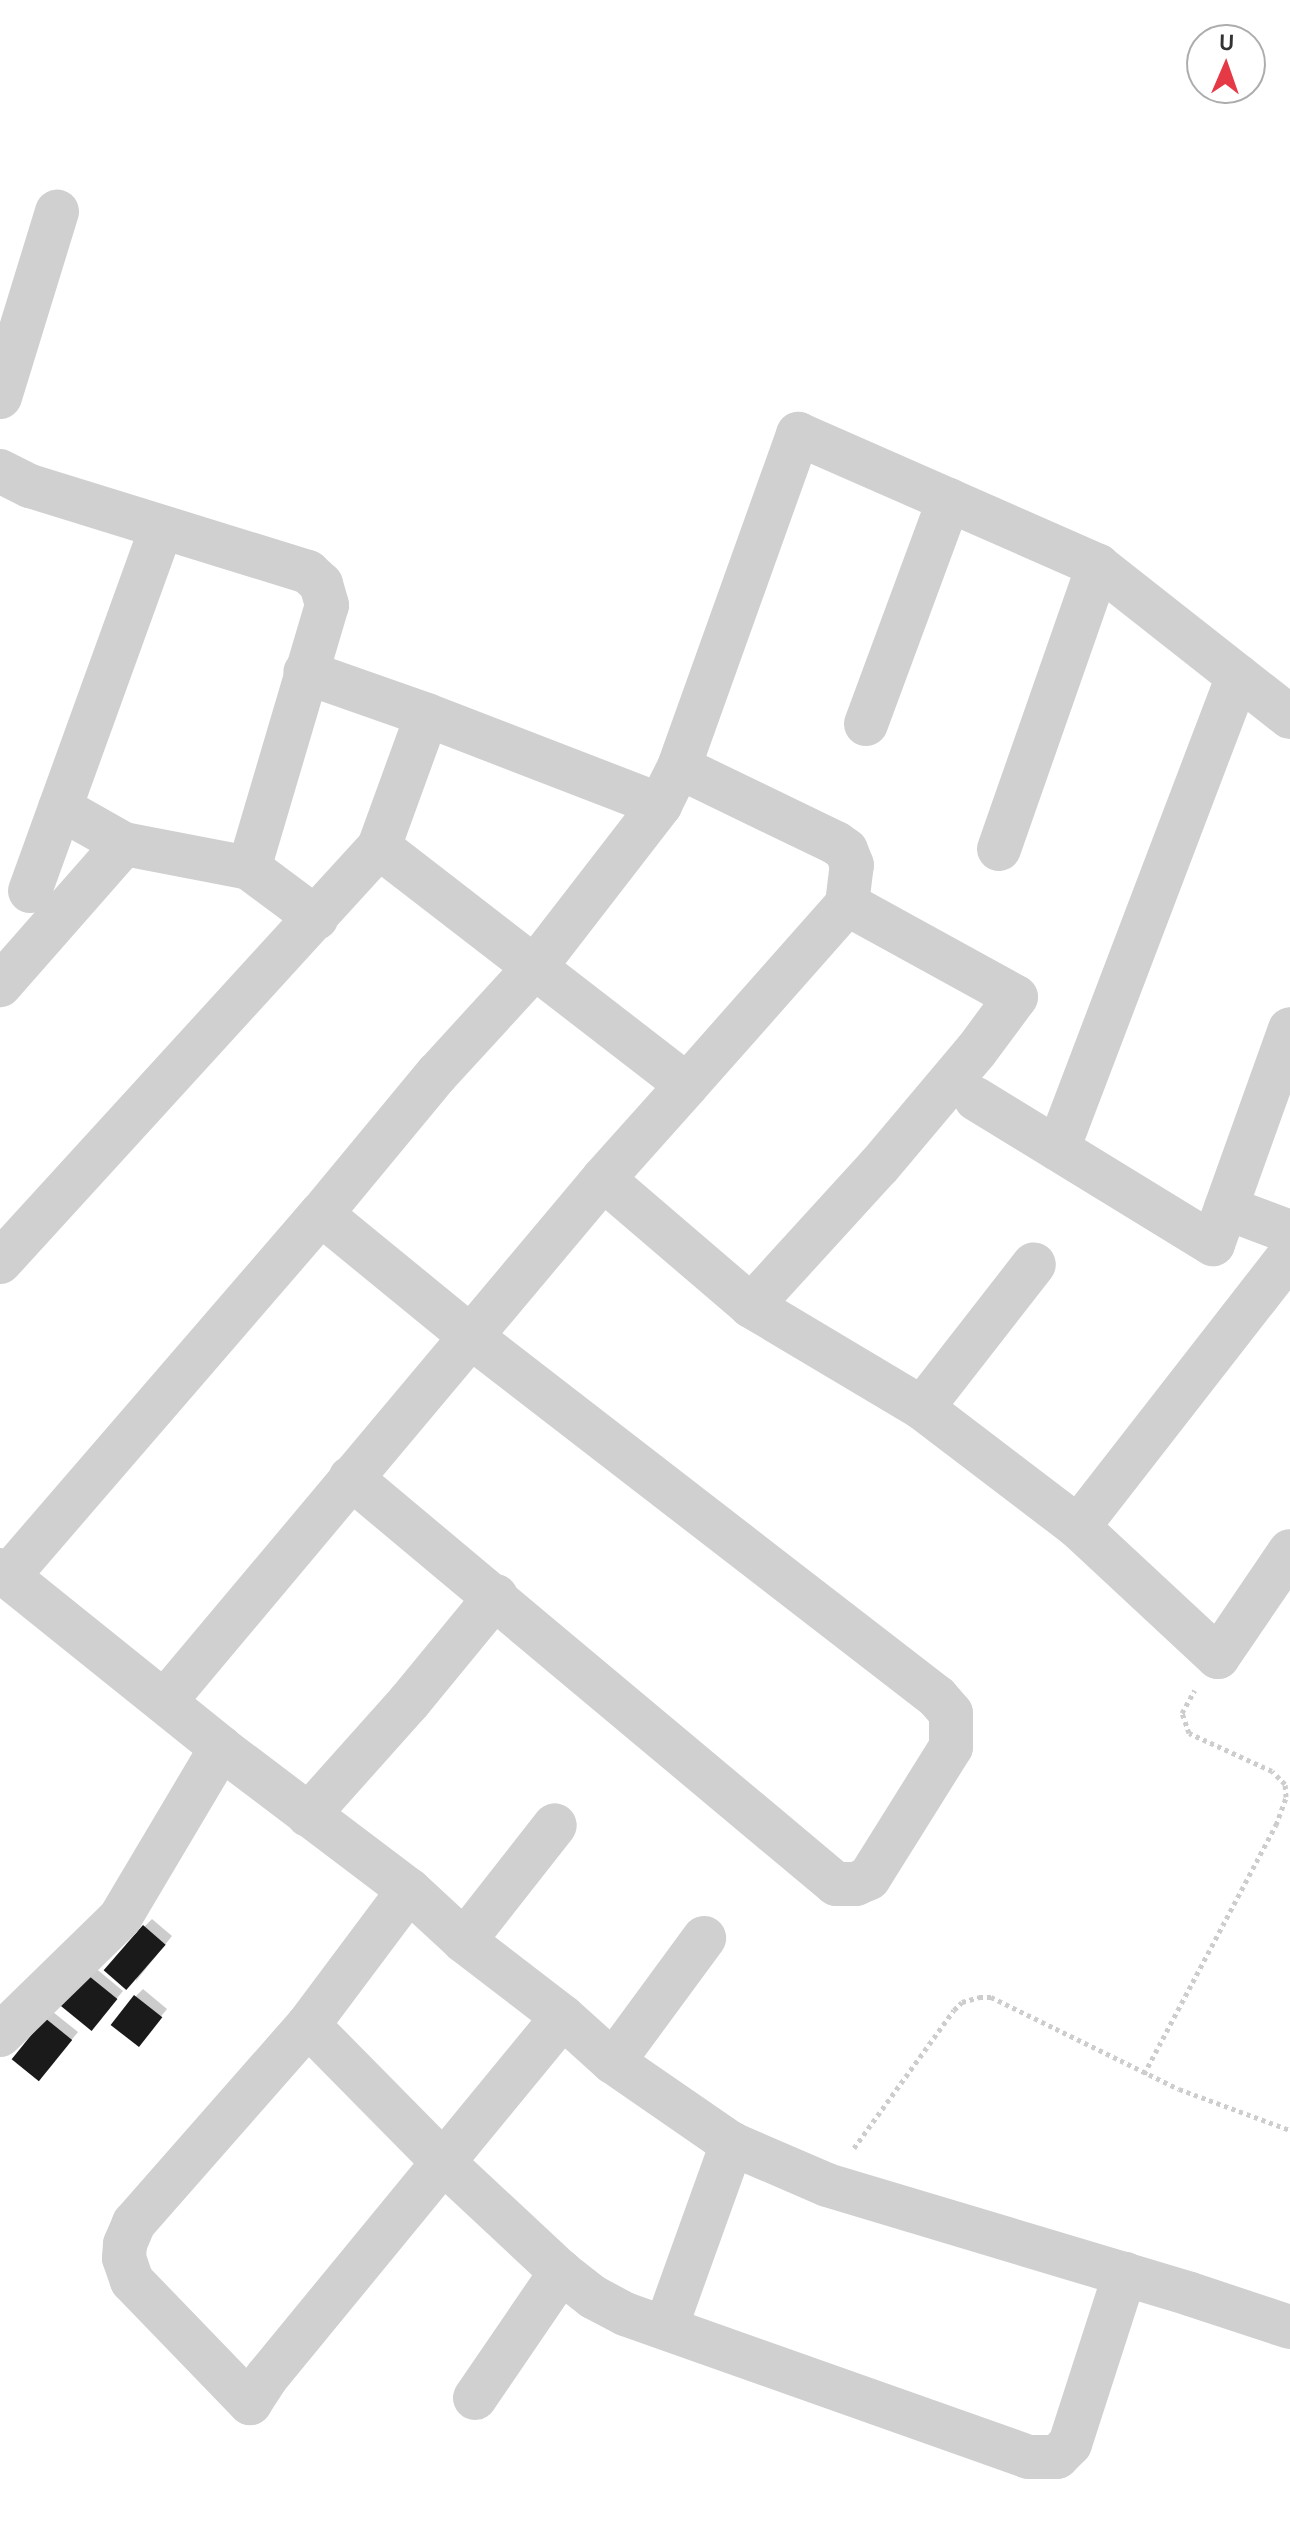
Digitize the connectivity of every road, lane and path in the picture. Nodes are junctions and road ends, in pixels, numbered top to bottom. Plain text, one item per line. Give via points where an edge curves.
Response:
1 (57, 212) dead end
2 (0, 397) edge
3 (0, 471) edge
4 (949, 500) junction
5 (161, 529) junction
6 (1098, 566) junction
7 (305, 672) junction
8 (1238, 676) junction
9 (427, 715) junction
10 (1290, 717) edge
11 (866, 724) dead end
12 (669, 786) junction
13 (60, 808) junction
14 (124, 844) junction
15 (379, 847) junction
16 (999, 849) dead end
17 (249, 868) junction
18 (31, 892) edge
19 (847, 904) junction
20 (316, 918) junction
21 (535, 967) junction
22 (0, 985) edge
23 (1290, 1029) edge
24 (687, 1085) junction
25 (976, 1099) dead end
26 (1058, 1149) junction
27 (603, 1179) junction
28 (1226, 1208) junction
29 (321, 1214) junction
30 (1290, 1232) edge
31 (1290, 1255) edge
32 (0, 1262) edge
33 (1034, 1264) dead end
34 (751, 1306) junction
35 (470, 1336) junction
36 (922, 1408) junction
37 (351, 1478) junction
38 (1078, 1527) junction
39 (1290, 1551) edge
40 (4, 1573) edge
41 (496, 1596) junction
42 (1218, 1657) junction
43 (165, 1701) junction
44 (221, 1748) junction
45 (308, 1815) junction
46 (555, 1825) dead end
47 (409, 1890) junction
48 (704, 1938) dead end
49 (464, 1941) junction
50 (563, 2017) junction
51 (308, 2025) junction
52 (0, 2035) edge
53 (613, 2062) junction
54 (1144, 2074) junction
55 (1290, 2130) edge
56 (732, 2144) junction
57 (443, 2162) junction
58 (827, 2185) junction
59 (561, 2272) junction
60 (1125, 2274) junction
61 (666, 2327) junction
62 (1290, 2327) edge
63 (475, 2398) dead end

1 - 2 street
3 - 5 street
4 - 6 street
4 - 11 street
4 - 12 street via 798,434
5 - 7 street via 314,575 327,605
5 - 13 street
6 - 8 street
6 - 16 street
7 - 9 street
7 - 17 street
8 - 10 street
8 - 26 street
9 - 12 street
9 - 15 street
12 - 19 street via 846,850 853,874
12 - 21 street
13 - 14 street
13 - 18 street
14 - 17 street
14 - 18 street
15 - 20 street
15 - 21 street
17 - 20 street
18 - 22 street
19 - 24 street
19 - 34 street via 1016,997 879,1166
20 - 32 street
21 - 24 street
21 - 29 street via 437,1074
23 - 28 street
24 - 27 street
25 - 26 street
26 - 28 street via 1213,1244
27 - 34 street
27 - 35 street
28 - 30 street
29 - 35 street
29 - 40 street
31 - 38 street
33 - 36 street
34 - 36 street
35 - 37 street
35 - 41 street via 937,1697 951,1713 951,1747 869,1878 836,1884
36 - 38 street
37 - 41 street
37 - 43 street
38 - 42 street
39 - 42 street
40 - 43 street
41 - 45 street
42 - 54 path via 1183,1707 1185,1728 1277,1775 1286,1797
43 - 44 street
44 - 45 street
44 - 52 street via 120,1918
45 - 47 street
46 - 49 street
47 - 49 street
47 - 51 street
48 - 53 street
49 - 50 street
50 - 53 street
50 - 57 street
51 - 57 street
51 - 57 street via 141,2214 125,2244 132,2281 250,2403
53 - 56 street
54 - 55 path
54 - 58 path via 991,1997 970,1999 954,2010
56 - 58 street
56 - 61 street
57 - 59 street
58 - 60 street
59 - 61 street via 606,2305
59 - 63 street
60 - 61 street via 1074,2438 1062,2454 1044,2459
60 - 62 street

